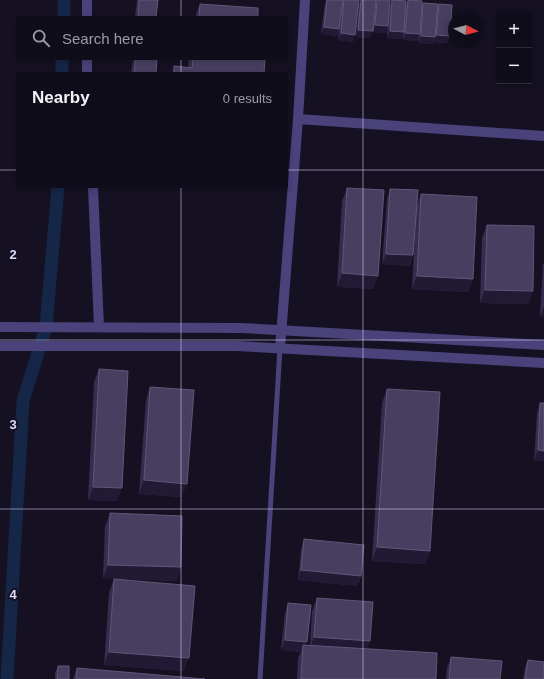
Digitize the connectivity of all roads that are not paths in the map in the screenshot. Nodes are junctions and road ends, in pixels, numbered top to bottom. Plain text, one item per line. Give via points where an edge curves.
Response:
1 (87, 0) edge
2 (305, 0) edge
3 (87, 16) edge
4 (87, 60) edge
5 (87, 72) edge
6 (298, 119) junction
7 (544, 136) edge
8 (93, 188) edge
9 (0, 327) edge
10 (99, 327) junction
11 (280, 331) junction
12 (544, 345) edge
13 (0, 346) edge
14 (280, 348) junction
15 (544, 363) edge
16 (260, 679) edge

1 - 3 street
2 - 6 street
4 - 5 street
6 - 7 street
6 - 11 street
8 - 10 street
9 - 10 street
10 - 11 street via 242,328
11 - 12 street
11 - 14 street
13 - 14 street
14 - 15 street
14 - 16 lane

